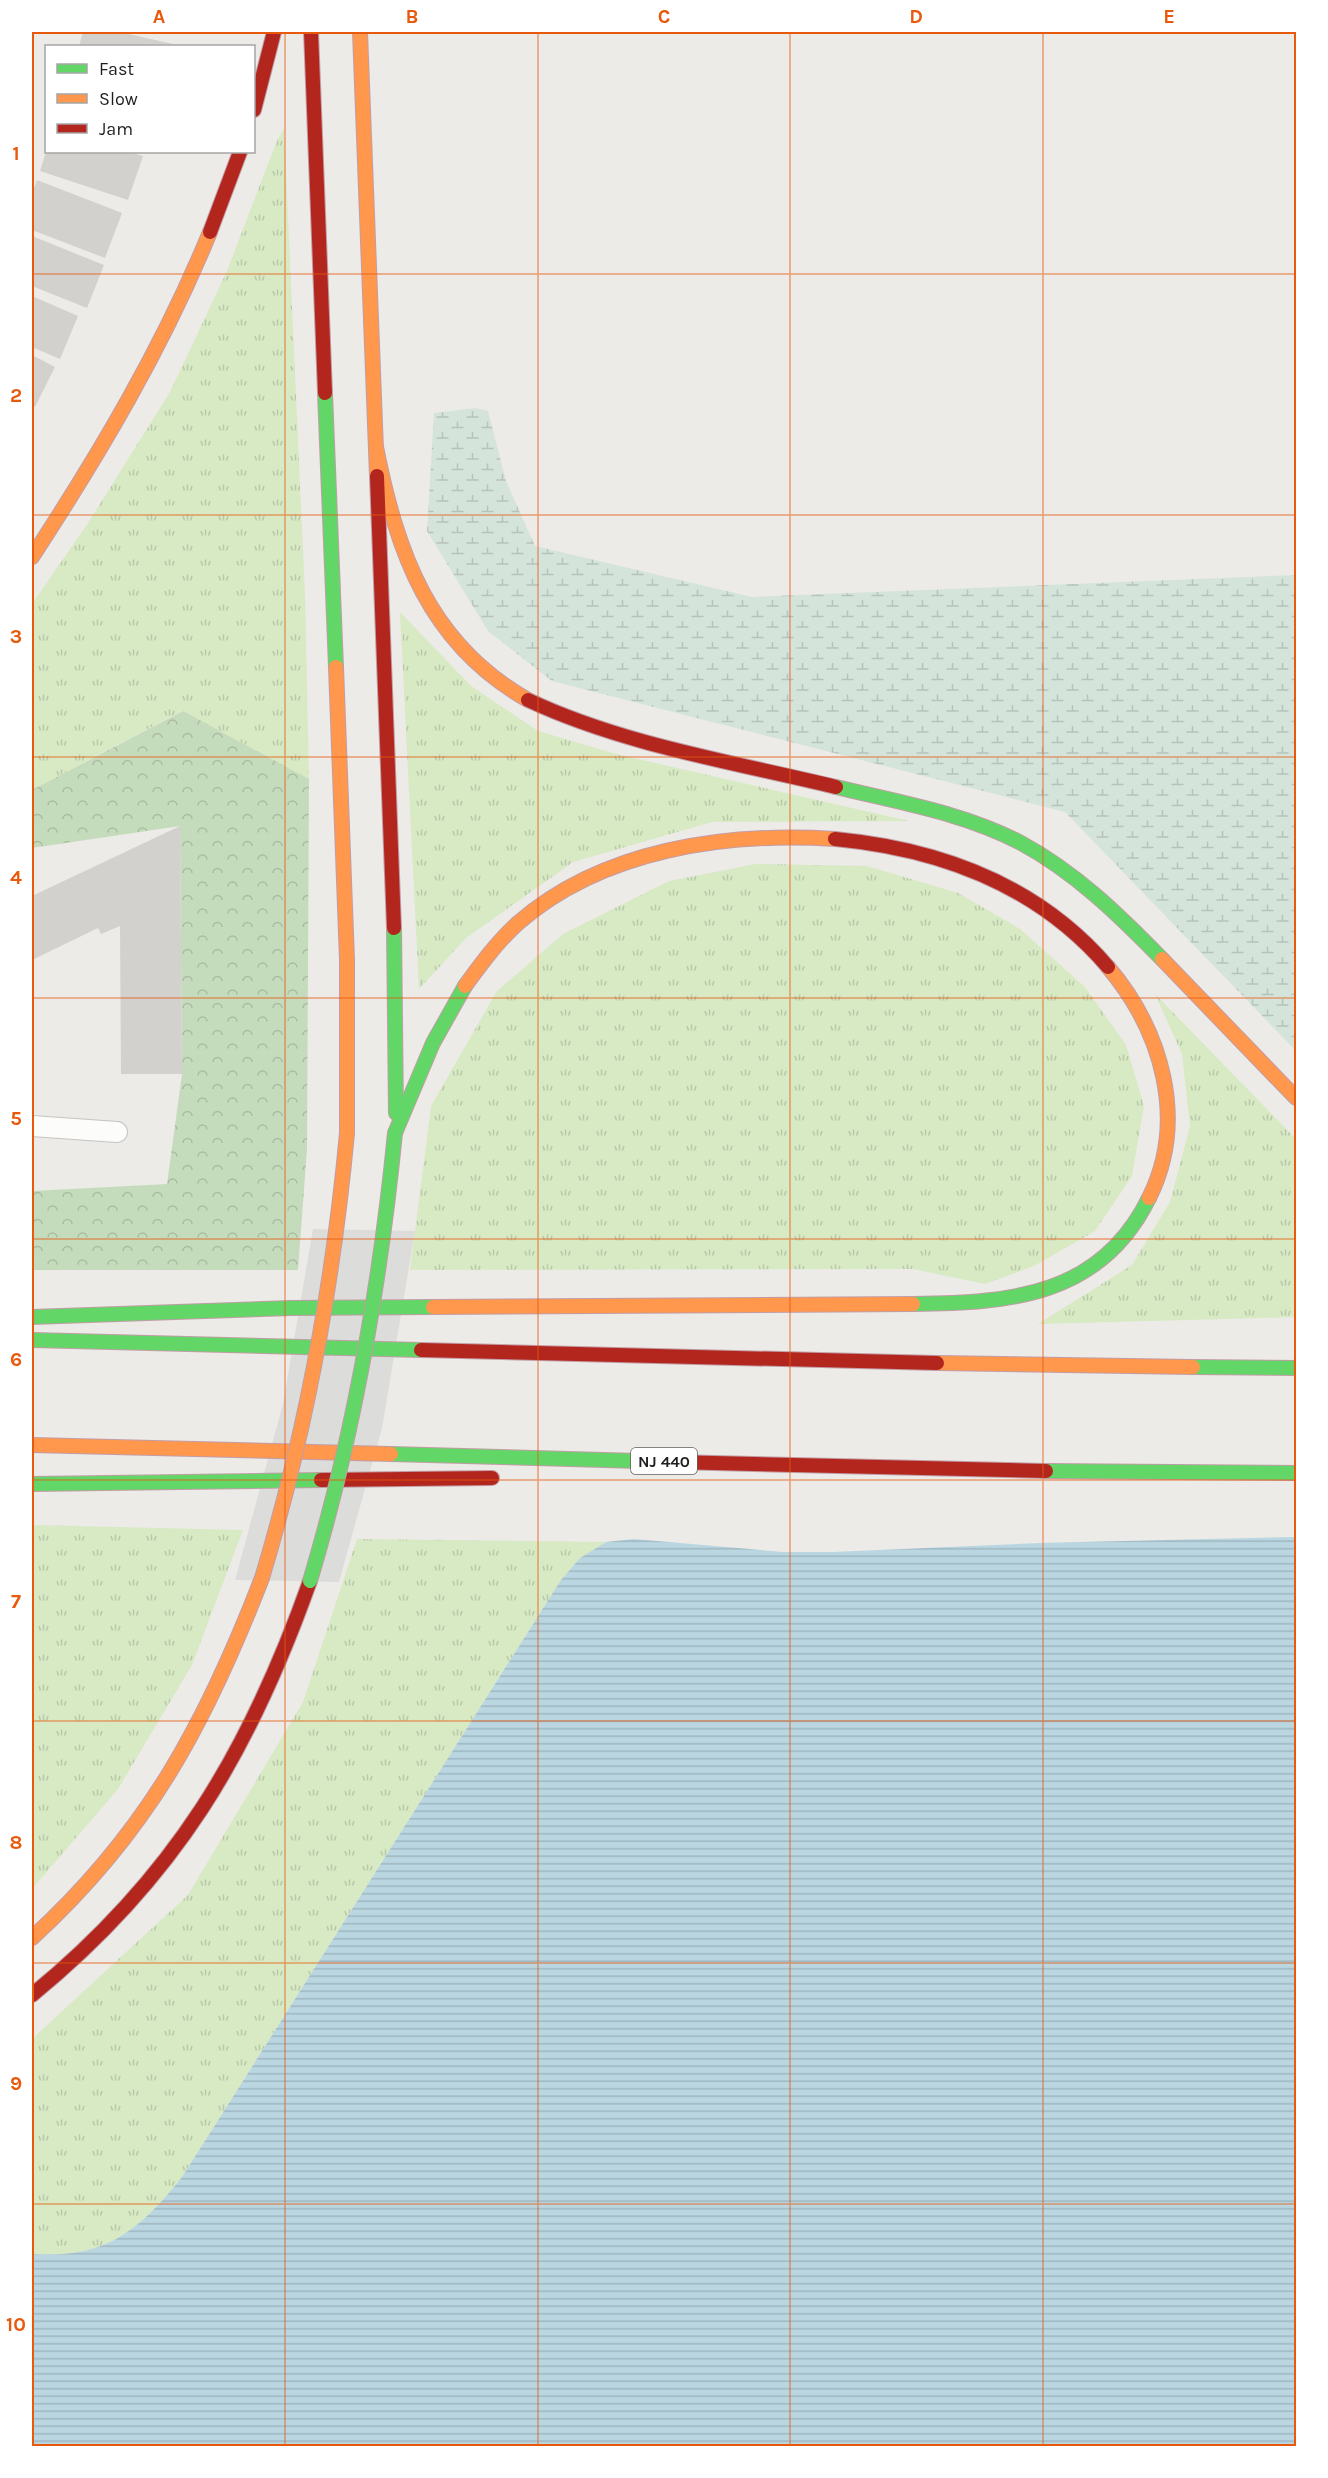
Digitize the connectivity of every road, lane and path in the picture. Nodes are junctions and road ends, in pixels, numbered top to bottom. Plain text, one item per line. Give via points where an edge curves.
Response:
1 (274, 32) edge
2 (311, 32) edge
3 (360, 32) edge
4 (255, 106) edge
5 (240, 153) edge
6 (376, 447) junction
7 (32, 557) edge
8 (1296, 1098) edge
9 (32, 1126) edge
10 (117, 1132) dead end
11 (395, 1133) junction
12 (32, 1317) edge
13 (32, 1340) edge
14 (1296, 1368) edge
15 (32, 1445) edge
16 (1077, 1472) junction
17 (1296, 1473) edge
18 (664, 1476) dead end
19 (511, 1478) dead end
20 (32, 1484) edge
21 (32, 1938) edge
22 (32, 1995) edge

1 - 4 highway
2 - 21 highway, bridge via 347,960 347,1133 331,1269 309,1399 288,1490 262,1578 214,1696 168,1776 111,1856
3 - 6 highway
5 - 7 highway via 212,229 173,317 104,444
6 - 8 highway via 392,522 417,584 448,634 487,674 509,690 531,703 594,727 949,814 1021,843 1054,863 1116,913
6 - 11 highway via 396,992
9 - 10 lane
11 - 12 highway via 461,990 498,940 535,906 586,878 655,854 773,838 827,838 899,846 970,868 1030,899 1081,938 1127,990 1155,1036 1170,1105 1164,1162 1150,1199 1131,1230 1104,1258 1075,1278 1010,1299 919,1305 291,1308
11 - 22 highway, bridge via 386,1228 366,1357 338,1484 310,1581 274,1678 234,1757 189,1827 119,1914
13 - 14 highway via 1064,1366
15 - 16 highway, NJ 440
16 - 17 highway, NJ 440
16 - 18 highway
19 - 20 highway

